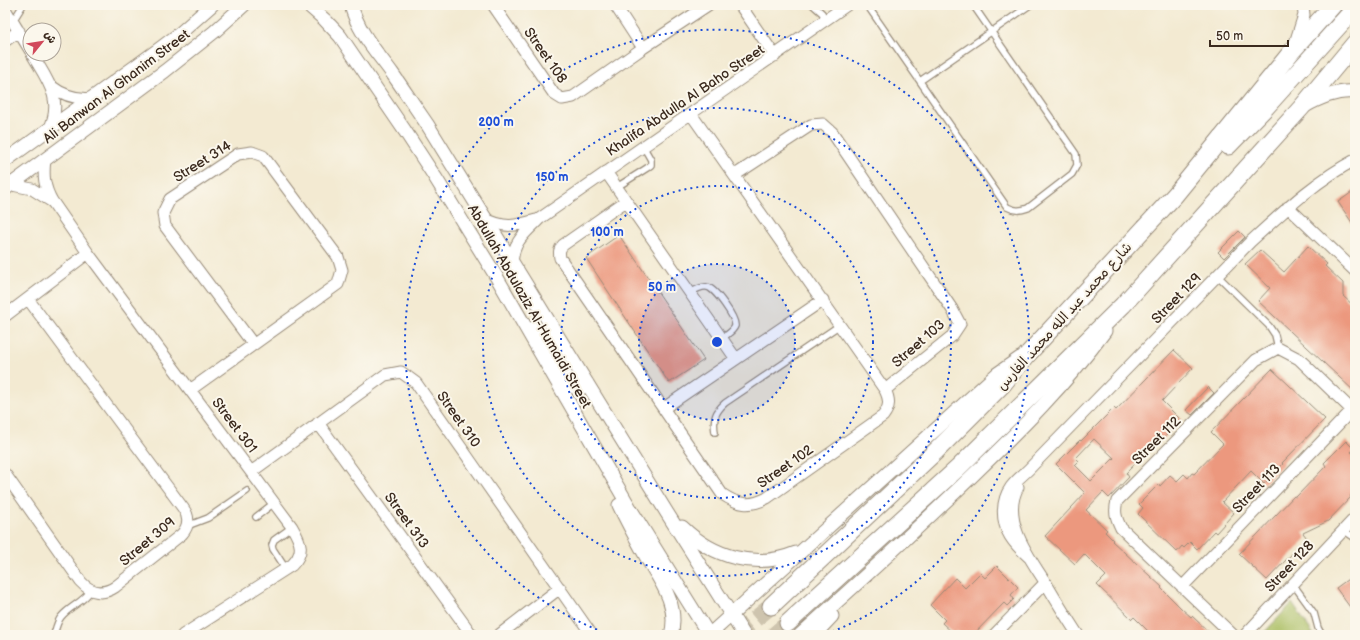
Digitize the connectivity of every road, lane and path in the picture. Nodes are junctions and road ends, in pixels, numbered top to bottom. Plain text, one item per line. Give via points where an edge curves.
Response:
1 (23, 5) edge
2 (212, 5) edge
3 (244, 5) edge
4 (308, 5) edge
5 (351, 5) edge
6 (493, 5) edge
7 (615, 5) edge
8 (708, 5) edge
9 (740, 5) edge
10 (813, 5) edge
11 (847, 5) edge
12 (867, 5) edge
13 (973, 5) edge
14 (1030, 5) edge
15 (1303, 5) edge
16 (1333, 5) edge
17 (1355, 8) edge
18 (5, 9) edge
19 (826, 20) junction
20 (12, 21) junction
21 (19, 31) junction
22 (991, 32) junction
23 (22, 36) edge
24 (5, 41) edge
25 (1355, 43) edge
26 (643, 48) junction
27 (1293, 50) junction
28 (775, 56) junction
29 (37, 62) edge
30 (920, 81) junction
31 (51, 86) junction
32 (1355, 92) edge
33 (93, 98) junction
34 (1301, 108) junction
35 (691, 114) junction
36 (49, 130) junction
37 (643, 146) junction
38 (45, 160) junction
39 (1355, 160) edge
40 (5, 161) edge
41 (606, 172) junction
42 (735, 175) junction
43 (8, 187) edge
44 (616, 187) junction
45 (1175, 194) junction
46 (52, 201) junction
47 (626, 201) junction
48 (1288, 207) junction
49 (484, 218) junction
50 (539, 219) junction
51 (88, 253) junction
52 (512, 262) junction
53 (1353, 267) edge
54 (496, 276) junction
55 (1218, 276) junction
56 (690, 293) junction
57 (28, 299) junction
58 (823, 300) junction
59 (1123, 305) junction
60 (5, 316) edge
61 (840, 325) junction
62 (721, 338) junction
63 (252, 344) junction
64 (1278, 348) junction
65 (1027, 355) junction
66 (736, 359) junction
67 (587, 384) junction
68 (190, 390) junction
69 (885, 390) junction
70 (664, 408) junction
71 (1354, 412) edge
72 (318, 423) junction
73 (715, 432) dead end
74 (600, 457) junction
75 (251, 472) junction
76 (5, 474) edge
77 (247, 491) dead end
78 (274, 504) junction
79 (667, 513) junction
80 (256, 517) dead end
81 (1355, 518) edge
82 (187, 526) junction
83 (292, 527) junction
84 (1344, 530) junction
85 (1355, 538) edge
86 (801, 550) junction
87 (286, 569) junction
88 (1045, 583) junction
89 (1293, 584) junction
90 (856, 585) junction
91 (1182, 587) junction
92 (560, 588) junction
93 (91, 590) junction
94 (771, 606) tunnel mouth
95 (732, 615) junction
96 (788, 623) tunnel mouth
97 (54, 635) edge
98 (183, 635) edge
99 (472, 635) edge
100 (499, 635) edge
101 (592, 635) edge
102 (672, 635) edge
103 (709, 635) edge
104 (744, 635) edge
105 (800, 635) edge
106 (814, 635) edge
107 (994, 635) edge
108 (1078, 635) edge
109 (1233, 635) edge
110 (1245, 635) edge
111 (1322, 635) edge

1 - 20 lane
2 - 33 street, Ali Banwan Al Ghanim Street via 178,35
3 - 38 street, Ali Banwan Al Ghanim Street via 171,67
4 - 54 street, Abdullah Abdulaziz Al-Humaidi Street via 340,36 371,80
5 - 49 street, Abdullah Abdulaziz Al-Humaidi Street via 363,34 427,124
6 - 26 street, Street 108 via 554,94 562,99 573,97
7 - 26 street
8 - 26 street, Street 108
9 - 28 street
10 - 19 lane
11 - 19 street, Khalifa Abdulla Al Baho Street
12 - 30 lane
13 - 22 lane
14 - 22 lane
15 - 27 street via 1304,15
16 - 27 main road, شارع محمد عبد الله محمد الفارس
17 - 45 main road via 1239,135
18 - 20 street
19 - 28 street, Khalifa Abdulla Al Baho Street
20 - 21 street
21 - 23 street
21 - 24 street
22 - 30 lane
22 - 30 lane via 1076,154 1077,165 1072,174 1028,208 1014,211 1007,207
25 - 34 main road, شارع محمد عبد الله محمد الفارس
27 - 45 main road, شارع محمد عبد الله محمد الفارس
28 - 35 street, Khalifa Abdulla Al Baho Street
29 - 31 street
31 - 33 street via 70,97
31 - 36 street via 56,108
32 - 34 street via 1329,96
33 - 36 street, Ali Banwan Al Ghanim Street
34 - 59 main road, شارع محمد عبد الله محمد الفارس
35 - 37 street, Khalifa Abdulla Al Baho Street
35 - 42 street, Street 103
36 - 40 street, Ali Banwan Al Ghanim Street
37 - 41 street, Khalifa Abdulla Al Baho Street
37 - 44 lane via 652,160 651,165
38 - 43 street, Ali Banwan Al Ghanim Street
38 - 46 street, Street 301 via 44,178
39 - 48 street, Street 129 via 1329,175
41 - 44 street
41 - 50 street, Khalifa Abdulla Al Baho Street
42 - 58 street, Street 103
42 - 69 street, Street 103 via 811,125 823,124 832,132 960,324 952,336
43 - 46 street, Street 301 via 32,189
44 - 47 street
45 - 65 main road, شارع محمد عبد الله محمد الفارس
46 - 51 street, Street 301
47 - 56 street
47 - 70 street, Street 102 via 563,245 559,253
48 - 53 street
48 - 55 street, Street 129
49 - 50 street, Khalifa Abdulla Al Baho Street via 499,225 513,226
49 - 52 street, Abdullah Abdulaziz Al-Humaidi Street
50 - 52 street, Khalifa Abdulla Al Baho Street via 518,241
51 - 57 street
51 - 68 street, Street 301
52 - 67 street, Abdullah Abdulaziz Al-Humaidi Street
54 - 67 street via 525,313 572,385 581,388
54 - 74 street, Abdullah Abdulaziz Al-Humaidi Street
55 - 64 lane via 1269,326
55 - 88 street, Street 129 via 1011,487 1004,509 1007,531 1029,557
56 - 62 street
56 - 62 lane via 702,287 716,292 735,324 732,331
57 - 60 street
57 - 82 street, Street 309 via 184,508 188,516
58 - 61 street, Street 103
58 - 66 street
59 - 90 street via 1088,354 1048,401
59 - 96 main road, شارع محمد عبد الله محمد الفارس via 958,468
61 - 69 street, Street 103
61 - 73 lane via 725,403 716,412
62 - 66 street
63 - 63 street, Street 314 via 338,284 342,270 338,257 263,156 252,152 238,154 170,199 163,213 165,226
63 - 68 street, Street 314
64 - 71 street via 1299,359
64 - 91 street, Street 112 via 1256,360 1117,501 1114,510 1121,528
65 - 86 street via 996,374
65 - 94 main road, شارع محمد عبد الله محمد الفارس via 987,401
66 - 70 street
67 - 79 street, Abdullah Abdulaziz Al-Humaidi Street
68 - 75 street, Street 301
69 - 70 street, Street 102 via 889,403 883,416 767,498 749,504 730,500 722,494
71 - 91 street, Street 113
72 - 75 street, Street 310
72 - 92 street, Street 310 via 385,375 401,372 416,383
72 - 99 street, Street 313
74 - 102 street via 616,499 670,598 673,615
74 - 103 street, Abdullah Abdulaziz Al-Humaidi Street
75 - 78 street, Street 301
76 - 93 street via 81,582
77 - 82 lane via 208,518
78 - 80 lane
78 - 83 street, Street 301
79 - 86 street via 701,543 733,557 768,560
79 - 95 street, Abdullah Abdulaziz Al-Humaidi Street
81 - 84 street, Street 128
82 - 93 street, Street 309 via 182,534 110,590
83 - 87 street, Street 301 via 298,536 300,549 296,561
83 - 87 lane via 274,540 272,545
84 - 85 lane
84 - 89 street, Street 128
86 - 95 street
87 - 98 street, Street 301
88 - 107 street
88 - 108 street, Street 129
89 - 110 street, Street 128
89 - 111 lane via 1314,613
90 - 105 street
90 - 106 street
91 - 109 street, Street 112
92 - 100 street
92 - 101 street, Street 310
93 - 97 lane via 62,616
95 - 103 street
95 - 104 street, Abdullah Abdulaziz Al-Humaidi Street

